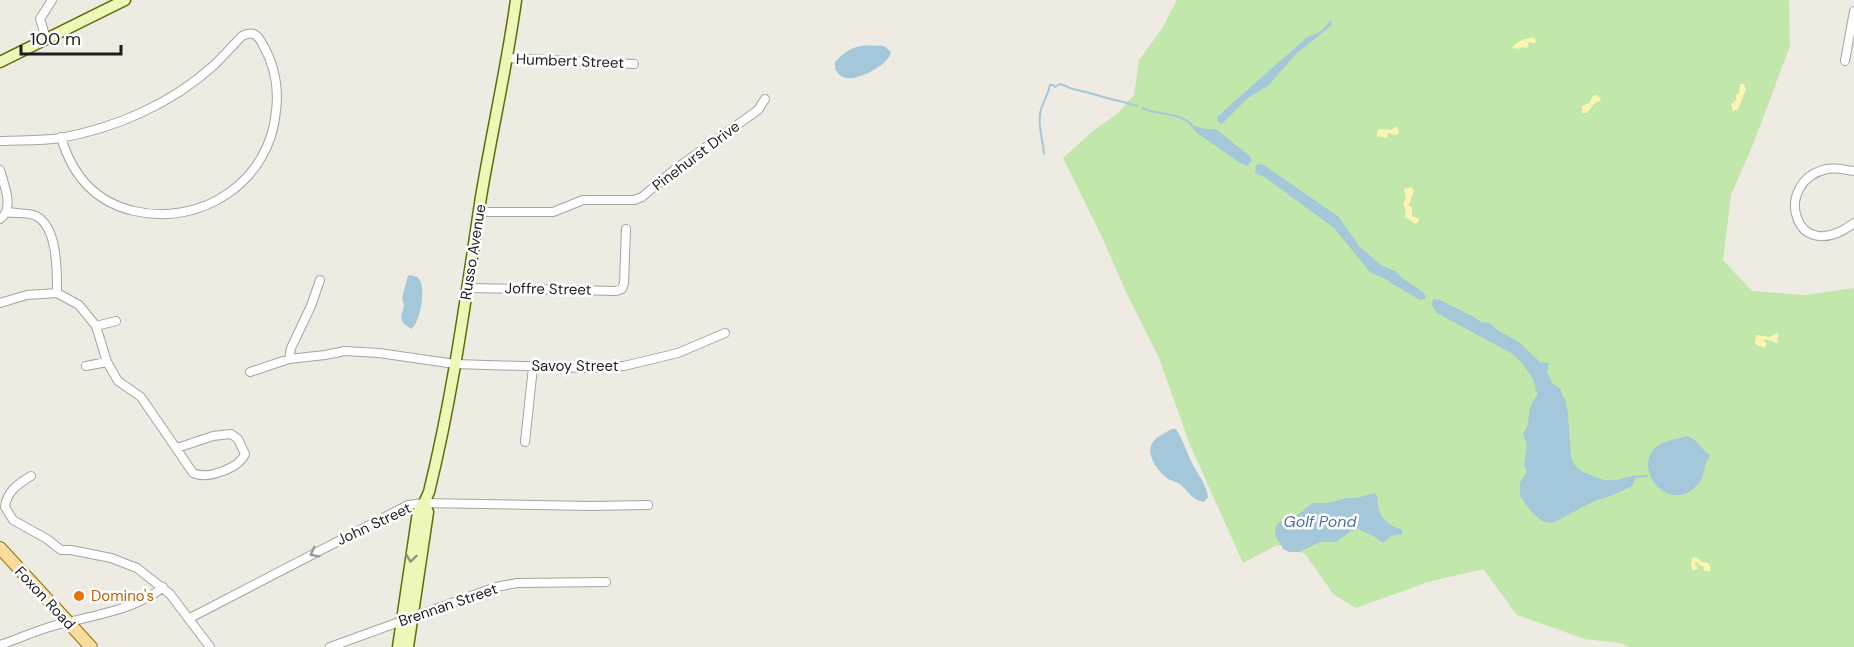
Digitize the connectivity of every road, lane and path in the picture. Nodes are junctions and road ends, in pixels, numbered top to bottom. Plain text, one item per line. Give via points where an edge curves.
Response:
1 (52, 0) edge
2 (125, 0) edge
3 (516, 0) edge
4 (1854, 11) edge
5 (46, 38) junction
6 (507, 58) junction
7 (1845, 61) dead end
8 (0, 62) edge
9 (634, 64) dead end
10 (765, 99) dead end
11 (61, 137) junction
12 (0, 141) edge
13 (0, 170) edge
14 (1854, 171) edge
15 (7, 212) junction
16 (479, 212) junction
17 (0, 219) edge
18 (1854, 223) edge
19 (626, 229) dead end
20 (320, 280) dead end
21 (468, 288) junction
22 (57, 293) junction
23 (0, 303) edge
24 (116, 321) dead end
25 (96, 326) junction
26 (725, 333) dead end
27 (289, 359) junction
28 (107, 362) junction
29 (456, 364) junction
30 (86, 366) dead end
31 (533, 367) junction
32 (250, 372) dead end
33 (525, 442) dead end
34 (177, 448) junction
35 (31, 476) dead end
36 (424, 503) junction
37 (648, 505) dead end
38 (0, 549) edge
39 (606, 582) dead end
40 (163, 587) junction
41 (190, 618) junction
42 (407, 620) junction
43 (68, 622) junction
44 (0, 645) edge
45 (91, 647) edge
46 (210, 647) edge
47 (330, 647) edge
48 (398, 647) edge
49 (408, 647) edge

1 - 5 street via 40,19
2 - 5 street
3 - 6 street, Russo Avenue
4 - 7 street
5 - 8 street
6 - 9 street, Humbert Street
6 - 16 street, Russo Avenue
10 - 16 street, Pinehurst Drive via 758,110 642,197 583,200 553,212
11 - 11 street via 83,182 111,204 156,215 199,209 237,188 266,151 277,102 273,66 258,36 248,33 200,76 165,100 118,122
11 - 12 street
13 - 15 street
14 - 18 street via 1839,168 1817,172 1799,187 1794,201 1800,224 1813,235 1830,236
15 - 17 street
15 - 22 street via 38,217 49,231 57,266
16 - 21 street, Russo Avenue
19 - 21 street, Joffre Street via 622,289
20 - 27 street
21 - 29 street, Russo Avenue
22 - 23 street via 27,295
22 - 25 street via 79,305
24 - 25 street
25 - 28 street
26 - 31 street, Savoy Street via 678,353 624,366
27 - 29 street, Savoy Street via 345,351
27 - 32 street, Savoy Street
28 - 30 street
28 - 34 street via 118,381 141,397
29 - 31 street, Savoy Street
29 - 36 street, Russo Avenue
31 - 33 street
34 - 34 street via 231,434 245,454 233,467 200,476 193,473
35 - 40 street via 8,494 5,507 20,525 61,550 126,562
36 - 37 street, John Street
36 -> 41 street, John Street via 402,508
36 - 42 street, Russo Avenue via 418,512
38 - 43 main road, Foxon Road
39 - 42 street, Brennan Street via 517,583 496,587
40 - 41 street
40 - 43 street via 144,600
41 - 46 street
42 - 47 street, Brennan Street
42 - 48 street, Russo Avenue
42 - 49 street, Russo Avenue
43 - 44 street
43 - 45 main road, Foxon Road

